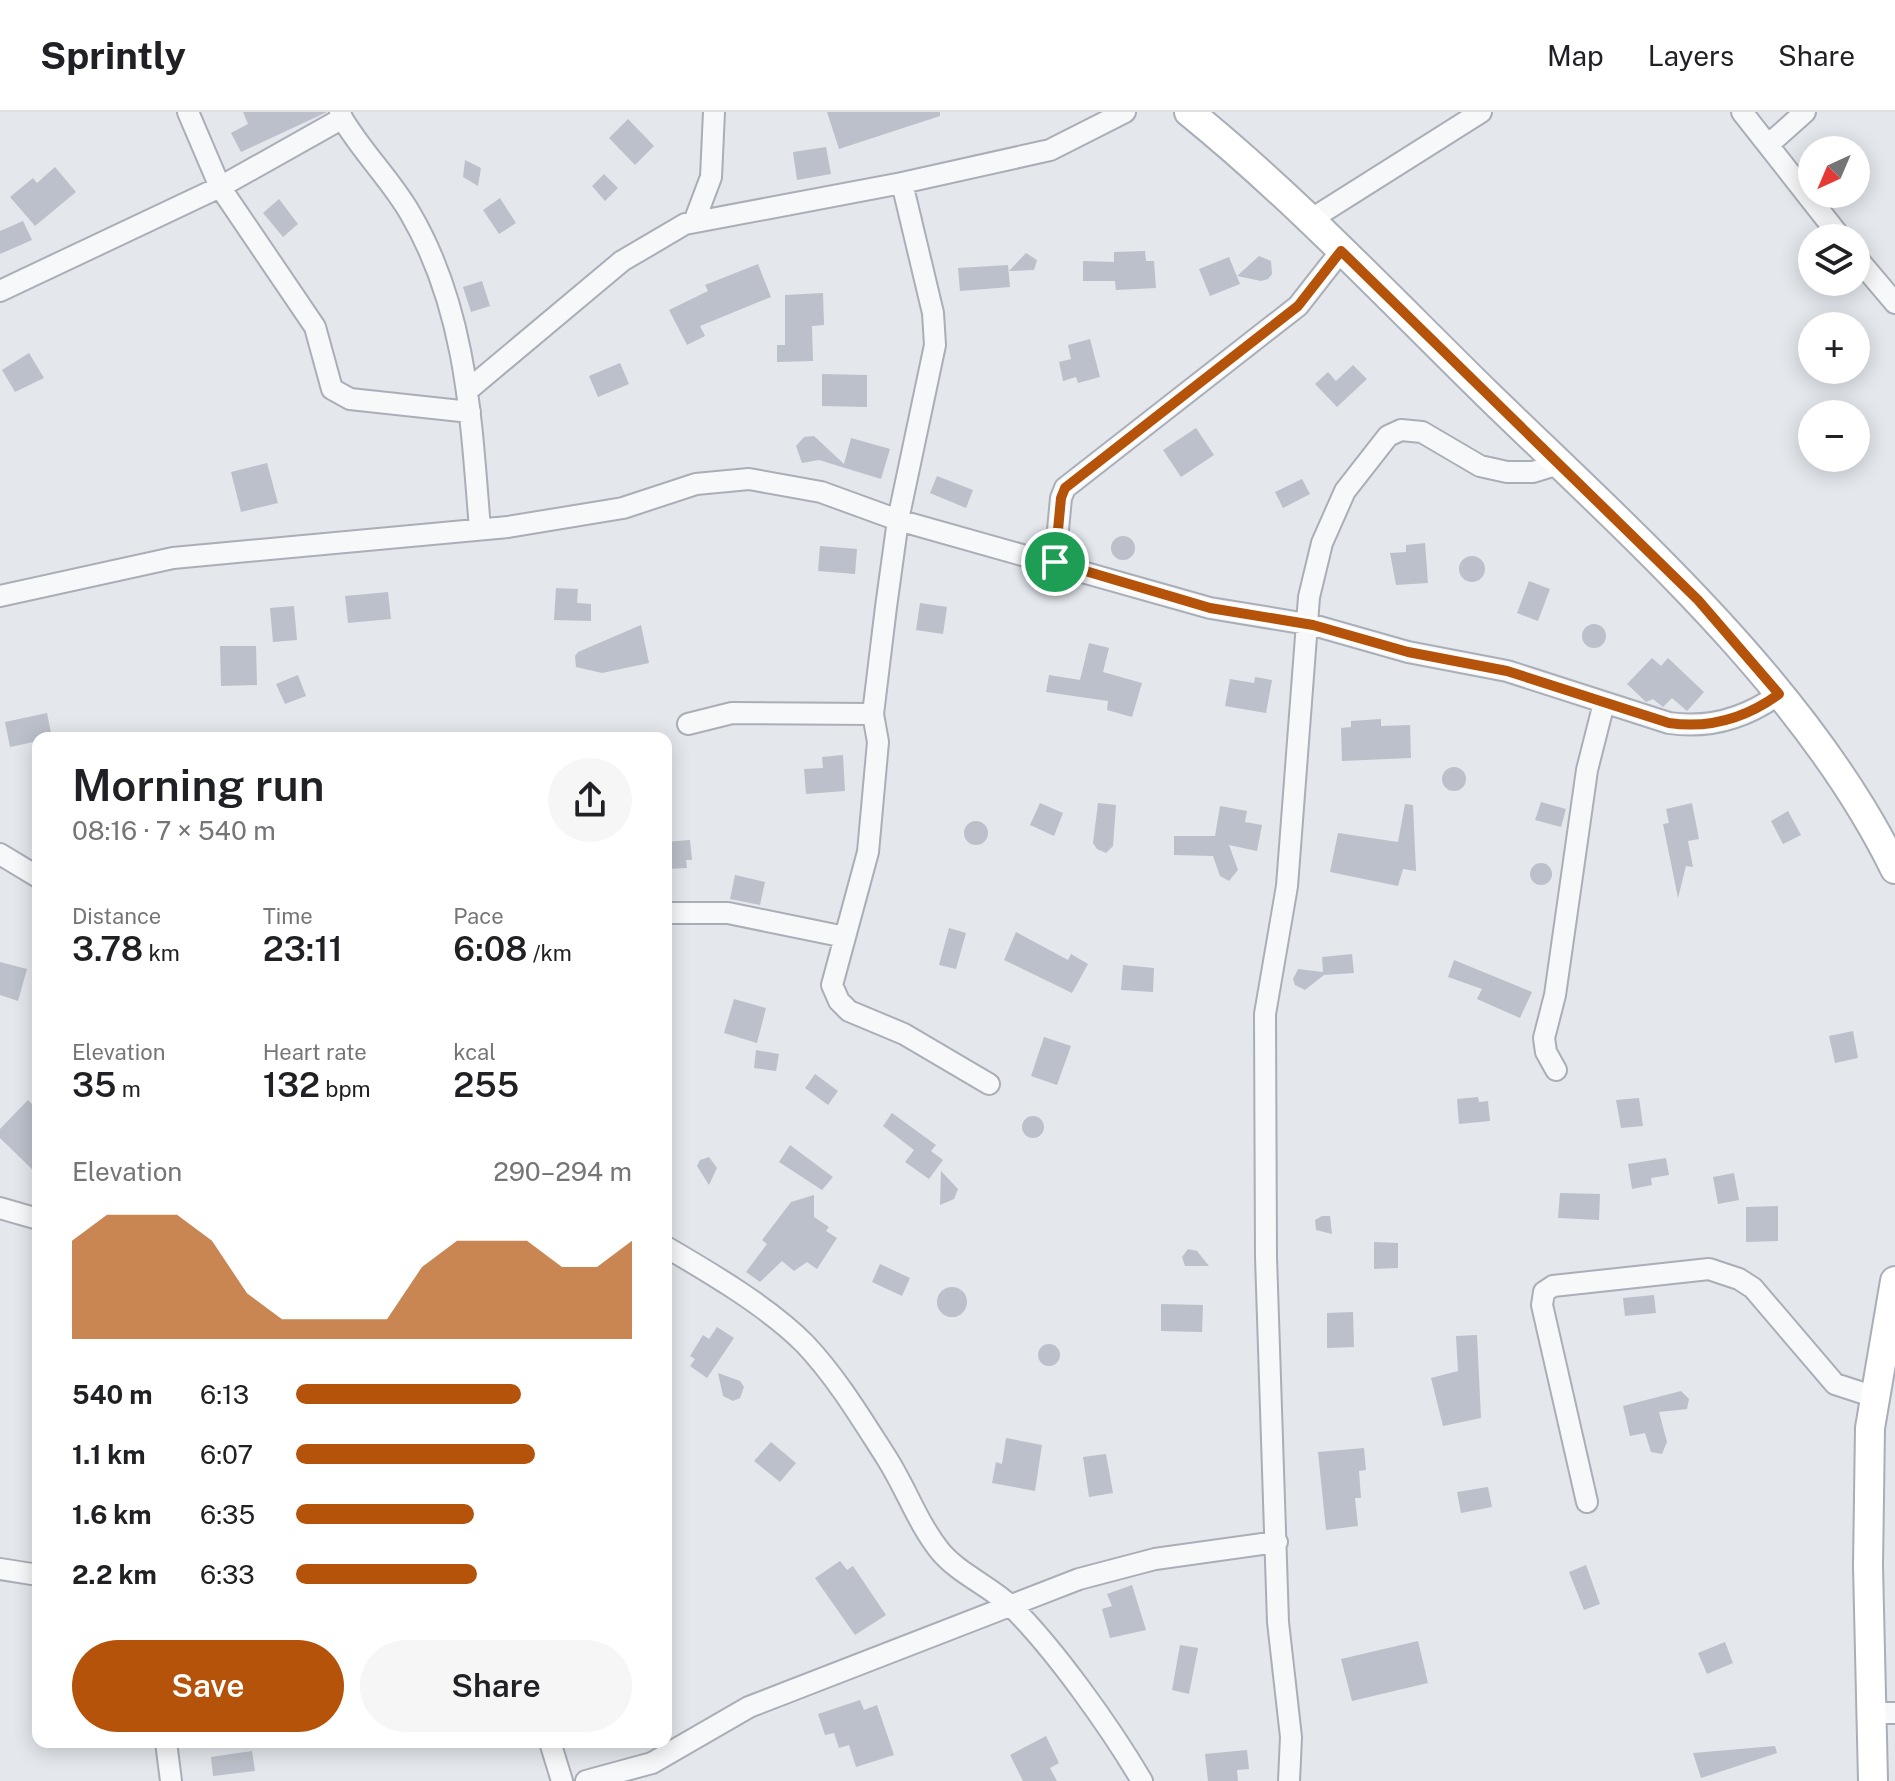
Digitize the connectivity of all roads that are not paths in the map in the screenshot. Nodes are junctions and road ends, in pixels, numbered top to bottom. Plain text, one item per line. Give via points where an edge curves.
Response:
1 (188, 112) edge
2 (714, 112) edge
3 (1125, 112) edge
4 (1189, 112) edge
5 (1481, 112) edge
6 (1742, 112) edge
7 (1805, 112) edge
8 (341, 115) edge
9 (1768, 145) junction
10 (902, 183) junction
11 (220, 187) junction
12 (1310, 220) junction
13 (694, 222) junction
14 (1830, 224) edge
15 (1341, 251) junction
16 (1870, 274) edge
17 (0, 291) edge
18 (1895, 303) edge
19 (468, 390) junction
20 (470, 412) junction
21 (1559, 464) junction
22 (898, 520) junction
23 (480, 529) junction
24 (1055, 562) junction
25 (0, 596) edge
26 (1306, 624) junction
27 (1779, 694) junction
28 (1604, 703) junction
29 (873, 714) junction
30 (688, 724) dead end
31 (0, 854) edge
32 (1895, 869) edge
33 (32, 873) edge
34 (672, 913) edge
35 (845, 937) junction
36 (1556, 1070) dead end
37 (989, 1084) dead end
38 (0, 1208) edge
39 (32, 1217) edge
40 (672, 1250) edge
41 (1895, 1281) edge
42 (1875, 1397) junction
43 (1587, 1502) dead end
44 (1277, 1542) junction
45 (0, 1569) edge
46 (32, 1574) edge
47 (1010, 1605) junction
48 (1883, 1713) edge
49 (167, 1748) edge
50 (552, 1748) edge
51 (171, 1781) edge
52 (562, 1781) edge
53 (586, 1781) edge
54 (1142, 1781) edge
55 (1289, 1781) edge
56 (1873, 1781) edge

1 - 11 street
2 - 13 street via 711,177
3 - 10 street via 1050,150
4 - 12 street
5 - 12 street
6 - 9 street
7 - 9 street
8 - 11 street
8 - 19 street via 411,214 453,311
9 - 14 street
10 - 13 street
10 - 22 street via 933,313 935,345
11 - 17 street
11 - 20 street via 315,327 332,389 339,396
12 - 15 street
13 - 19 street via 622,261
15 - 21 street
15 - 24 street via 1298,306 1065,488
16 - 18 street
19 - 20 street
20 - 23 street
21 - 26 street via 1507,472 1480,466 1422,432 1401,430 1388,436 1345,491 1322,543
21 - 27 street via 1698,600
22 - 23 street via 821,492 749,479 696,484 623,508
22 - 24 street
22 - 29 street
23 - 25 street via 173,558
24 - 26 street via 1210,608
26 - 28 street via 1408,652 1507,671
26 - 44 street via 1287,886 1265,1014 1266,1257
27 - 28 street via 1757,710 1691,726
27 - 32 street via 1844,781
28 - 36 street via 1587,770 1555,995 1544,1038
29 - 30 street via 732,713
29 - 35 street via 878,742 868,852
31 - 33 street
34 - 35 street via 728,913
35 - 37 street via 832,985 839,1001
38 - 39 street
40 - 47 street via 709,1271 803,1342 846,1394 893,1468 924,1531 944,1555
41 - 42 street
42 - 43 street via 1835,1384 1753,1288 1726,1273 1709,1269 1553,1286 1544,1292 1542,1305
42 - 48 street via 1868,1496
44 - 47 street via 1155,1559
44 - 55 street via 1278,1622 1291,1737
45 - 46 street
47 - 53 street via 749,1707 652,1763
47 - 54 street
48 - 56 street
49 - 51 street
50 - 52 street

